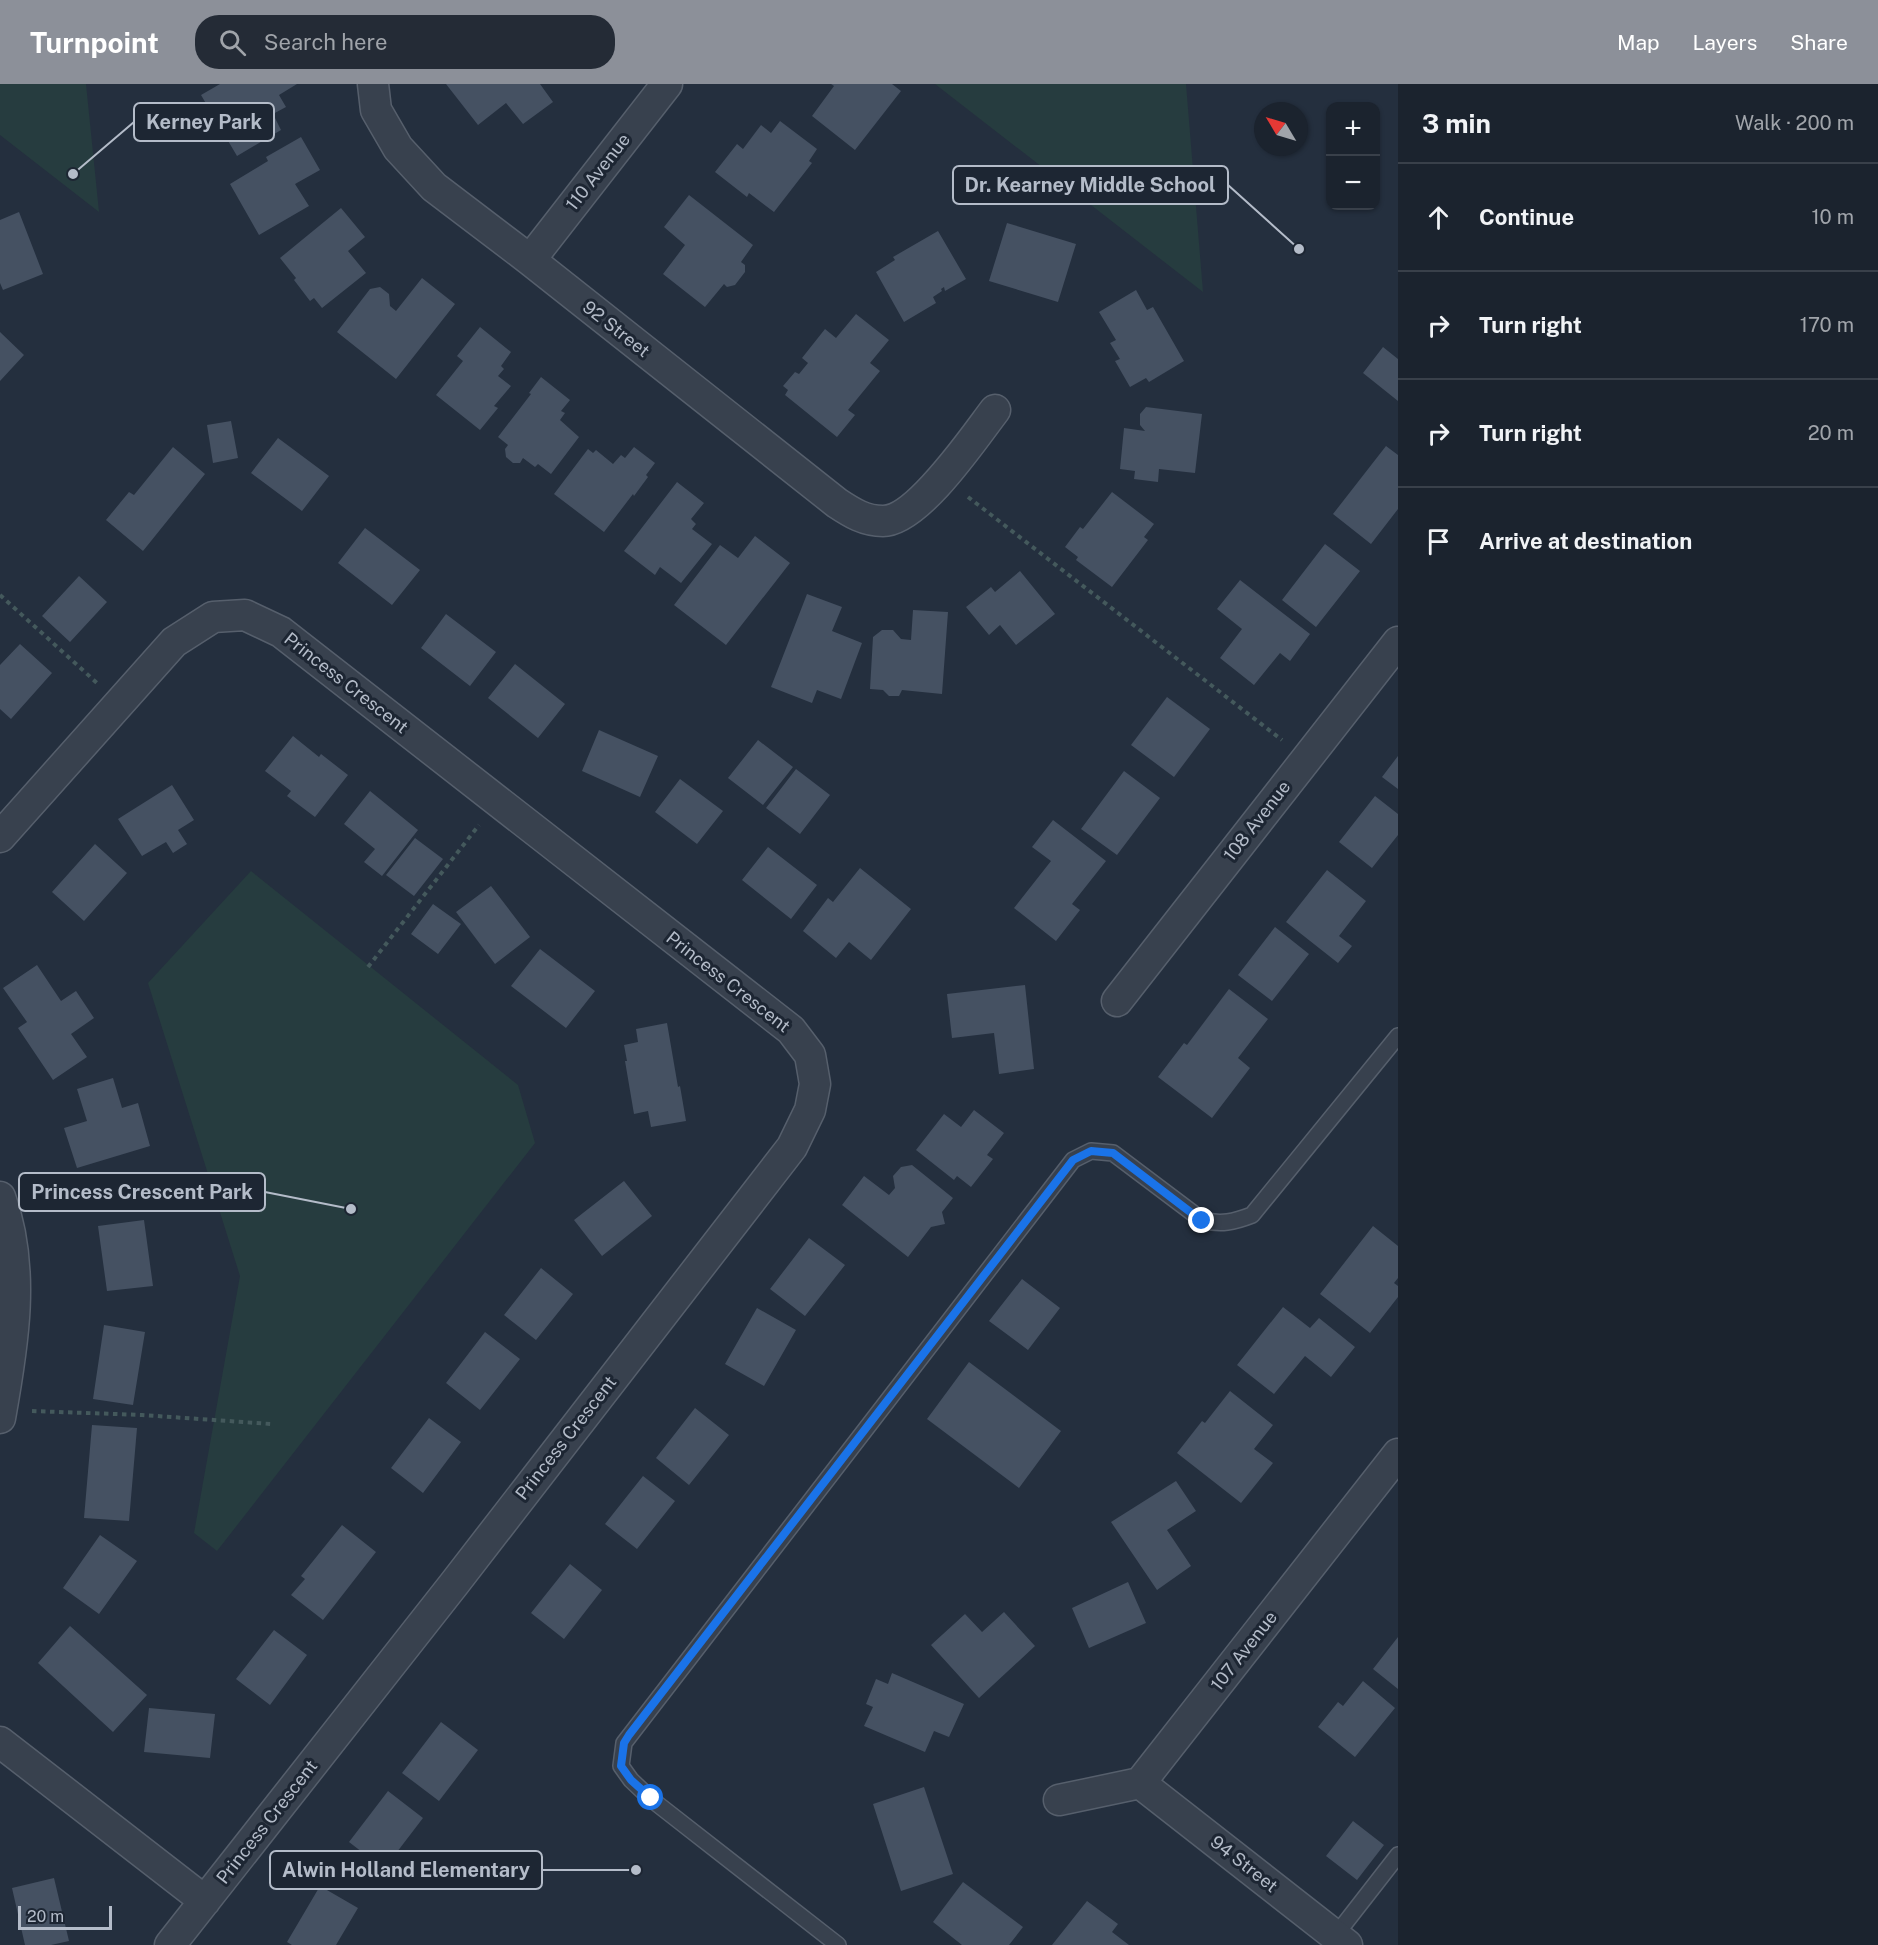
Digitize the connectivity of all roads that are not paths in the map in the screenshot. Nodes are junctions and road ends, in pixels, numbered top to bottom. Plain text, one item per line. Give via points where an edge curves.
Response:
1 (373, 84) edge
2 (667, 84) edge
3 (530, 260) junction
4 (996, 410) dead end
5 (1398, 642) edge
6 (0, 837) edge
7 (1117, 1001) dead end
8 (1398, 1036) edge
9 (0, 1197) edge
10 (1, 1414) edge
11 (1398, 1454) edge
12 (0, 1742) edge
13 (1140, 1783) junction
14 (1059, 1800) dead end
15 (1398, 1855) edge
16 (205, 1901) junction
17 (1341, 1940) edge
18 (170, 1945) edge
19 (838, 1945) edge

1 - 3 street, 92 Street via 376,110 398,148 434,187
2 - 3 street, 110 Avenue
3 - 4 street, 92 Street via 861,518 885,522 904,515 944,478
5 - 7 street, 108 Avenue
6 - 16 street, Princess Crescent via 174,642 213,617 245,615 281,632 498,800 791,1030 810,1055 815,1084 810,1110 792,1147
8 - 19 lane via 1252,1215 1233,1223 1202,1221 1113,1153 1091,1151 1073,1160 624,1743 621,1766 631,1780
9 - 10 street via 14,1257 16,1300
11 - 13 street, 107 Avenue
12 - 16 street, Princess Crescent
13 - 14 street
13 - 17 street, 94 Street
15 - 17 lane
16 - 18 street, Princess Crescent

